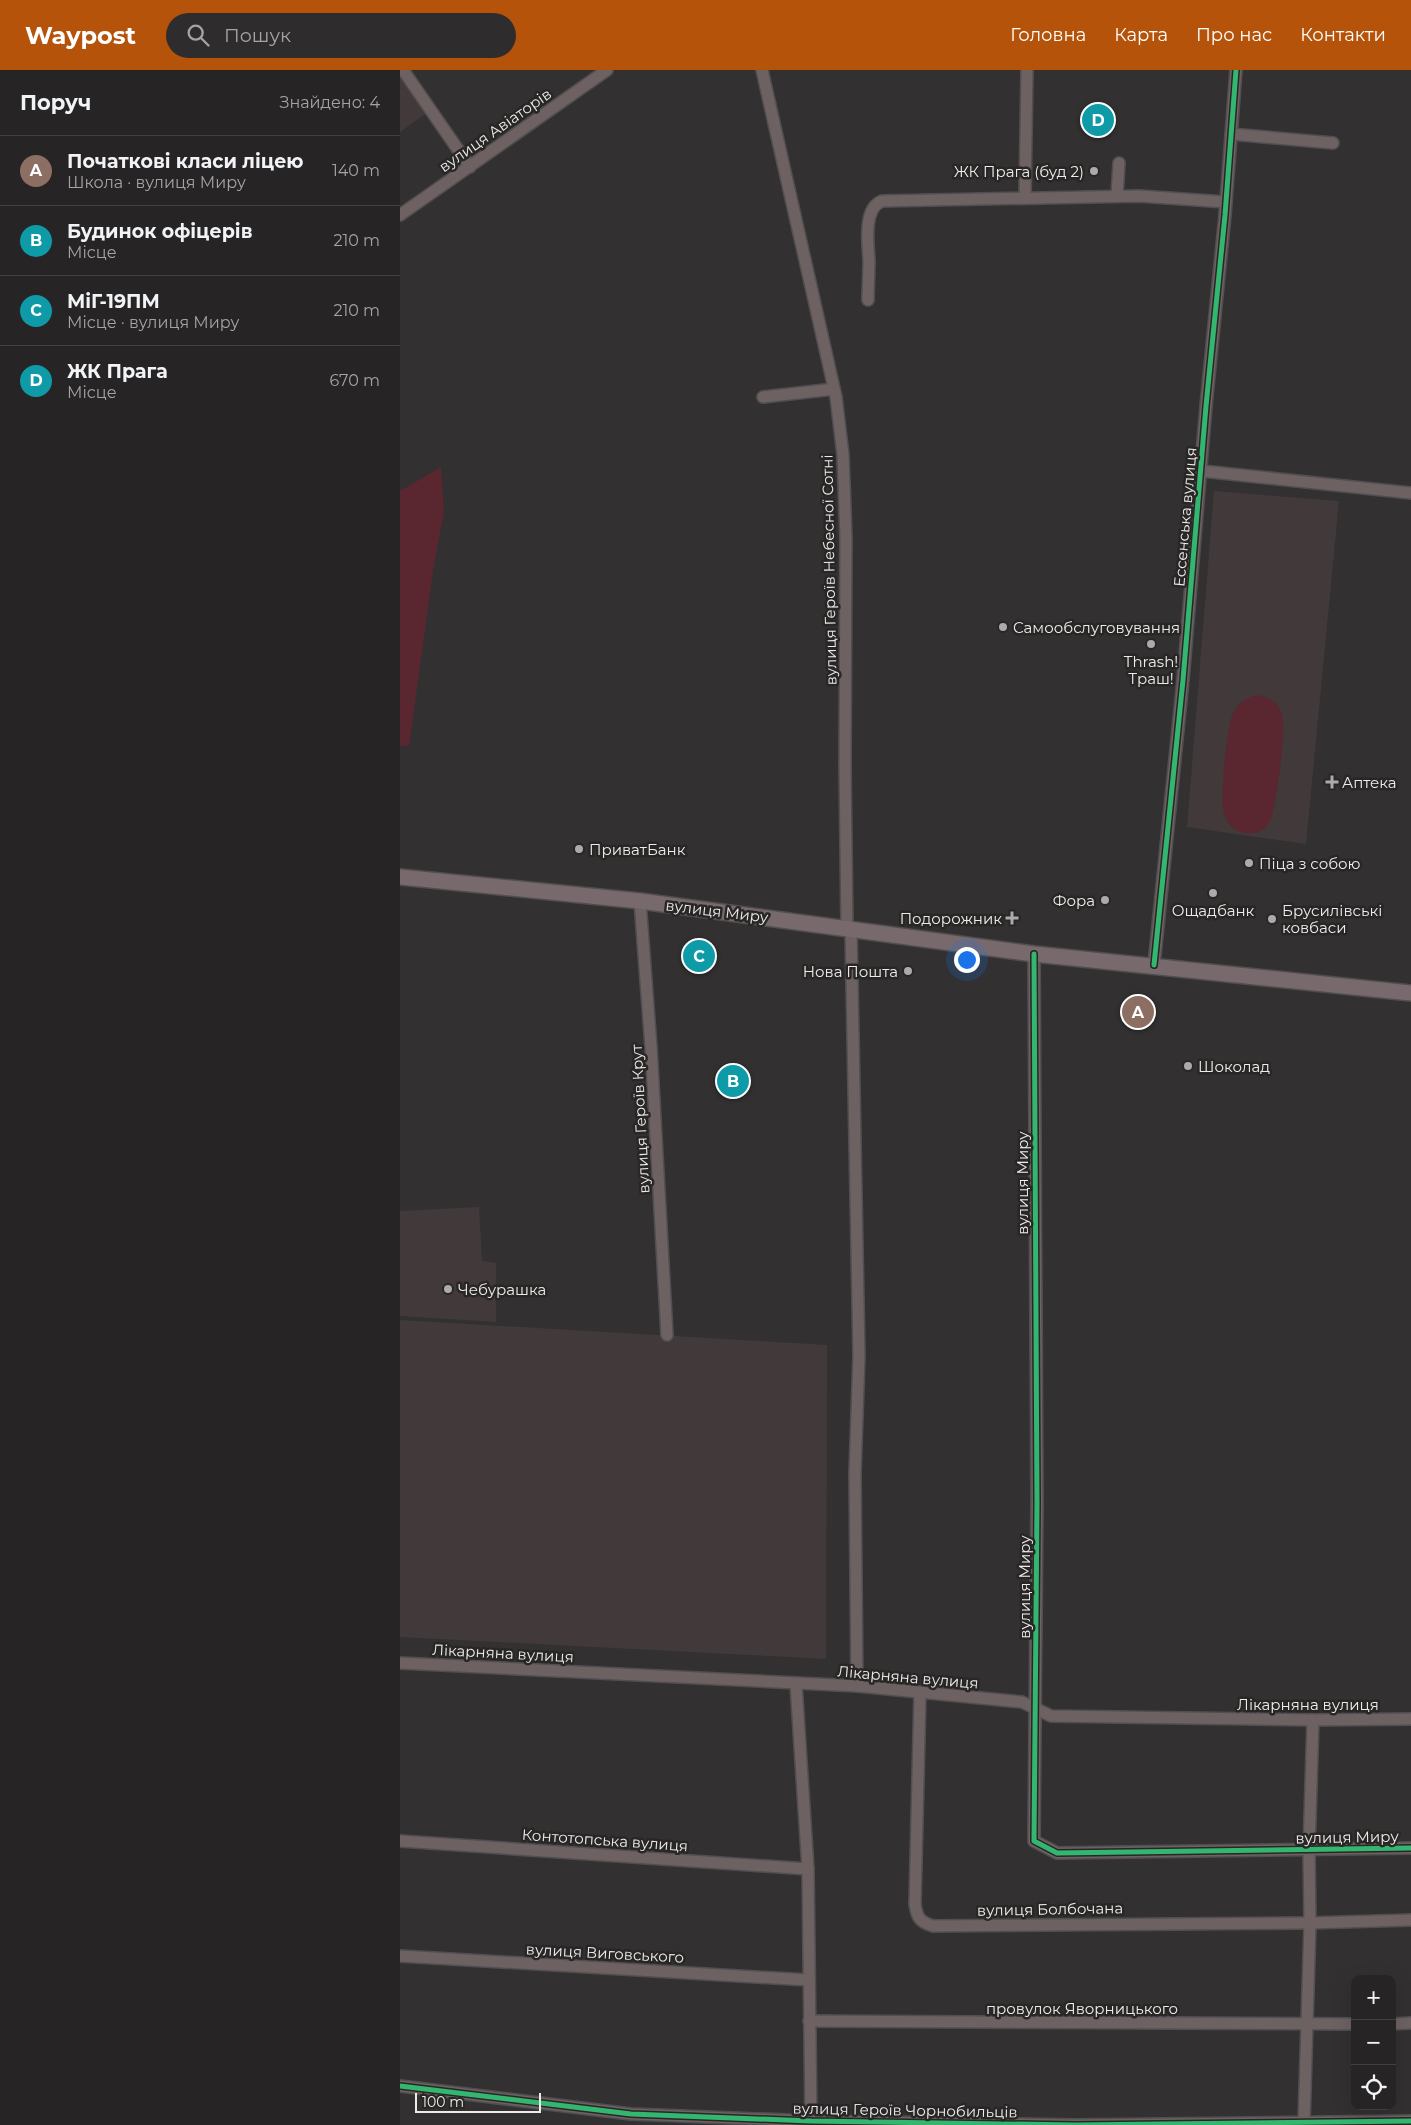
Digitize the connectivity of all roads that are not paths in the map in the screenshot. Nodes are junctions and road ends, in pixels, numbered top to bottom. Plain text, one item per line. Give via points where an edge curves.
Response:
1 (403, 70) edge
2 (607, 70) edge
3 (762, 70) edge
4 (1027, 70) edge
5 (1236, 70) edge
6 (1231, 134) junction
7 (1333, 143) dead end
8 (1119, 163) dead end
9 (470, 167) junction
10 (1117, 196) junction
11 (1025, 198) junction
12 (1226, 202) junction
13 (400, 214) edge
14 (868, 300) dead end
15 (834, 389) junction
16 (764, 397) dead end
17 (1202, 471) junction
18 (1411, 493) edge
19 (400, 880) edge
20 (640, 901) junction
21 (849, 928) junction
22 (1034, 954) junction
23 (1154, 965) junction
24 (1411, 993) edge
25 (667, 1335) dead end
26 (400, 1663) edge
27 (796, 1684) junction
28 (857, 1686) junction
29 (920, 1693) junction
30 (1036, 1709) junction
31 (1411, 1719) edge
32 (1313, 1720) junction
33 (400, 1841) edge
34 (1411, 1848) edge
35 (1309, 1851) junction
36 (808, 1869) junction
37 (1411, 1920) edge
38 (1310, 1923) junction
39 (400, 1956) edge
40 (808, 1980) junction
41 (809, 2021) junction
42 (1411, 2023) edge
43 (1351, 2024) edge
44 (1396, 2024) edge
45 (1307, 2025) junction
46 (400, 2086) edge
47 (1411, 2121) edge
48 (806, 2122) edge
49 (1304, 2123) junction
50 (1280, 2124) edge
51 (1075, 2125) edge

1 - 9 street
2 - 9 street, вулиця Авіаторів
3 - 15 street, вулиця Героїв Небесної Сотні
4 - 11 street
5 - 6 street, Ессенська вулиця
6 - 7 street
6 - 12 street, Ессенська вулиця
8 - 10 street
9 - 13 street, вулиця Авіаторів
10 - 11 street
10 - 12 street
11 - 14 street via 877,203 867,230
12 - 17 street, Ессенська вулиця
15 - 16 street
15 - 21 street, вулиця Героїв Небесної Сотні via 843,455 846,538 845,766
17 - 18 street
17 - 23 street, Ессенська вулиця
19 - 20 main road, вулиця Миру
20 - 21 main road, вулиця Миру
20 - 25 street, вулиця Героїв Крут
21 - 22 main road, вулиця Миру
21 - 28 street, вулиця Героїв Небесної Сотні via 859,1356 855,1473
22 - 23 main road, вулиця Миру
22 - 30 street, вулиця Миру
23 - 24 main road, вулиця Миру
26 - 27 street, Лікарняна вулиця
27 - 28 street, Лікарняна вулиця
27 - 36 street
28 - 29 street, Лікарняна вулиця
29 - 30 street, Лікарняна вулиця via 1022,1702
29 - 38 street, вулиця Болбочана via 915,1904 916,1915 921,1922 933,1926
30 - 32 street, Лікарняна вулиця via 1051,1716
30 - 35 street, вулиця Миру via 1034,1841 1057,1853
31 - 32 street, Лікарняна вулиця
32 - 35 street
33 - 36 street, Контотопська вулиця
34 - 35 street, вулиця Миру
35 - 38 street
36 - 40 street
37 - 38 street, вулиця Болбочана
38 - 45 street
39 - 40 street, вулиця Виговського
40 - 41 street
41 - 45 street, провулок Яворницького
41 - 48 street
42 - 44 street
43 - 45 street, провулок Яворницького
45 - 49 street
46 - 48 street, вулиця Героїв Чорнобильців via 630,2114
47 - 49 street, вулиця Героїв Чорнобильців
48 - 51 street, вулиця Героїв Чорнобильців
49 - 50 street, вулиця Героїв Чорнобильців
50 - 51 street, вулиця Героїв Чорнобильців

